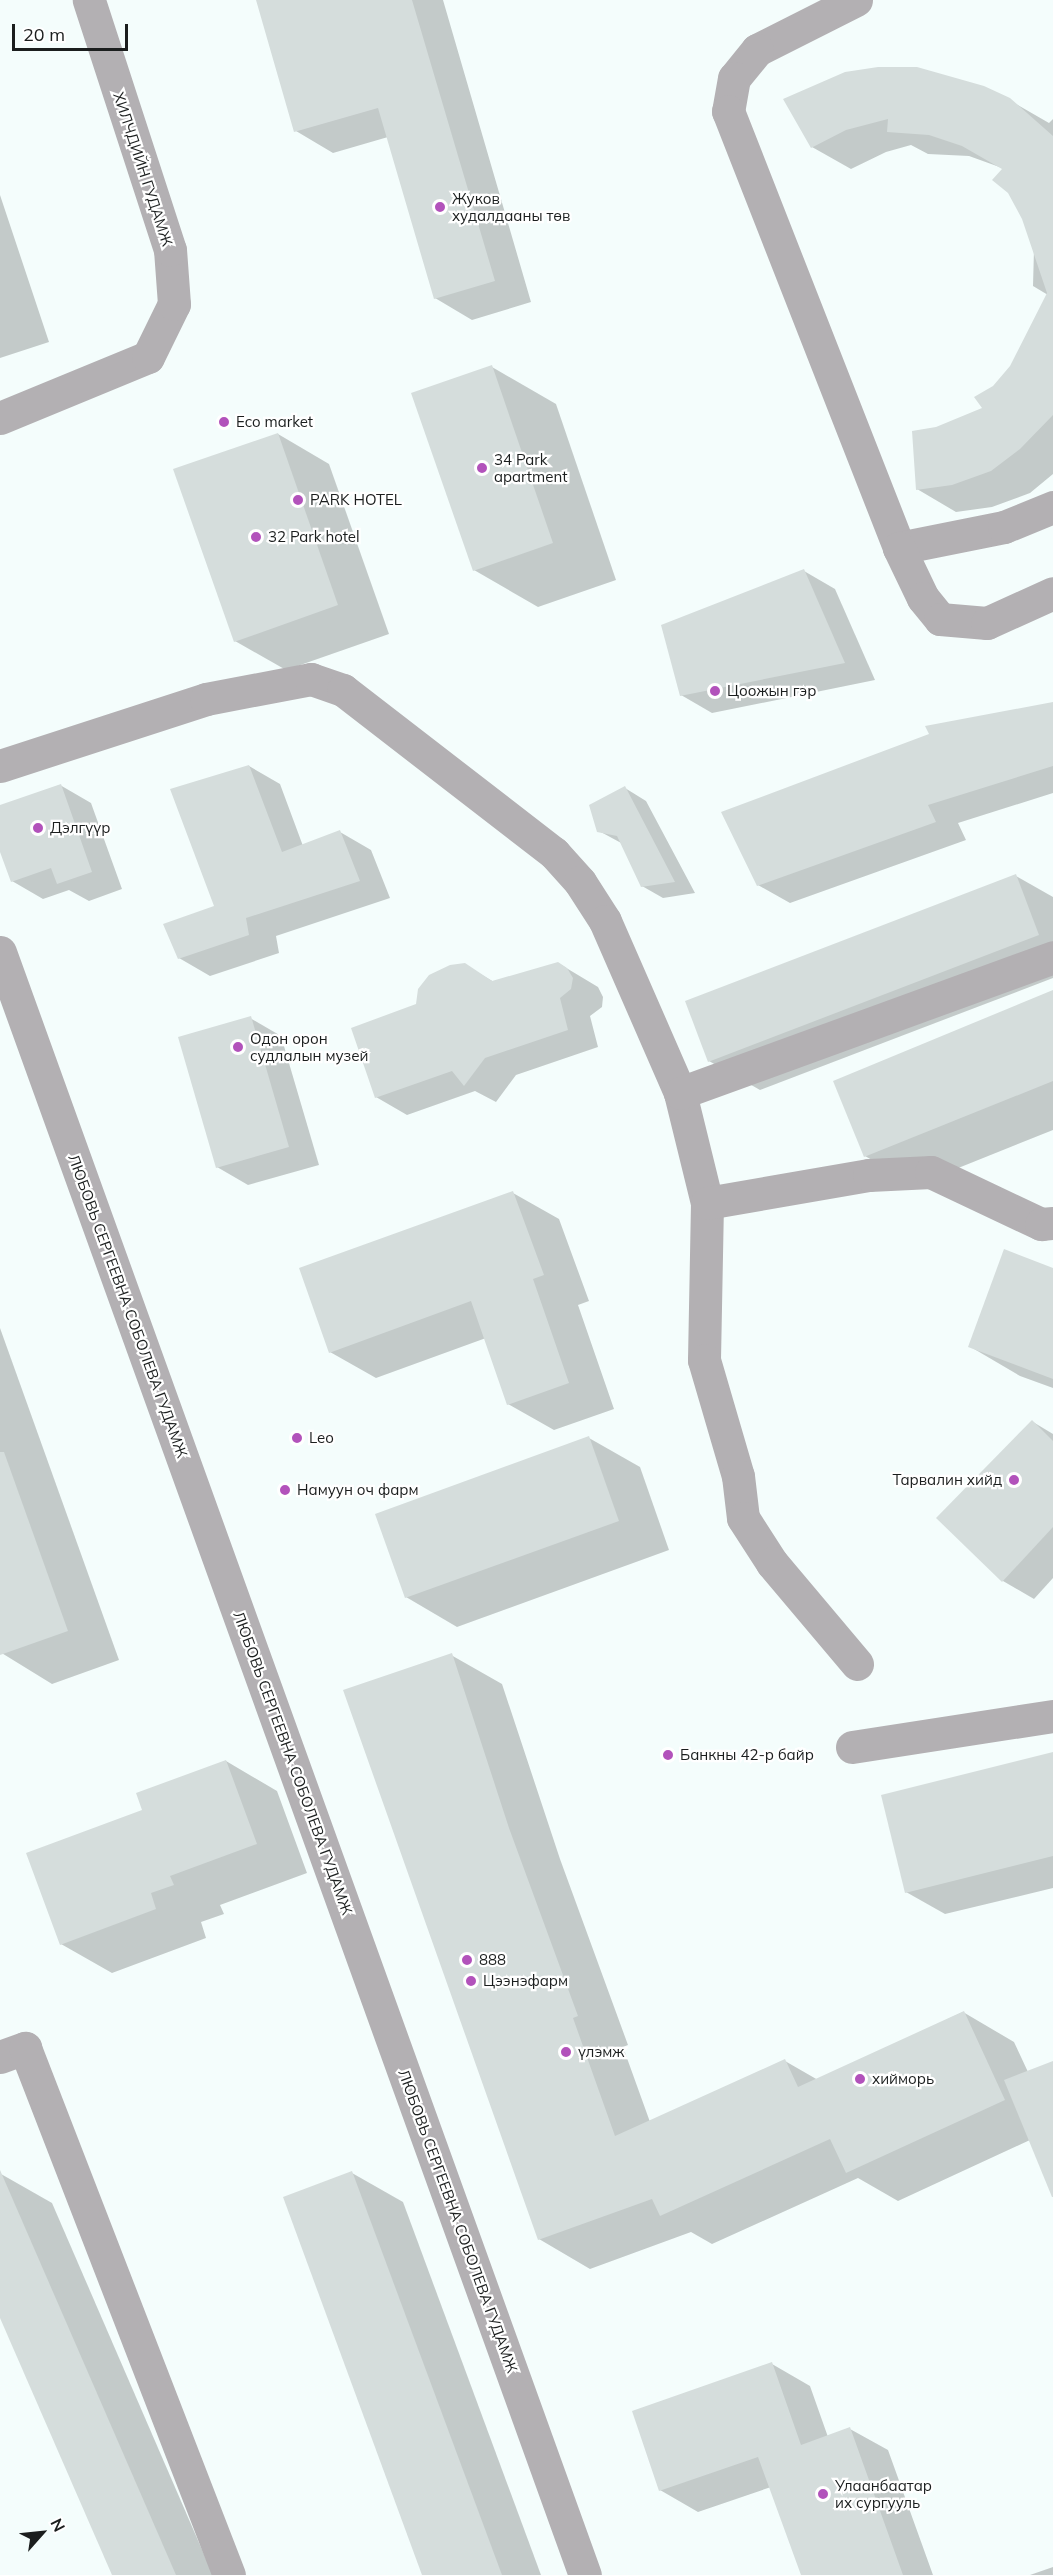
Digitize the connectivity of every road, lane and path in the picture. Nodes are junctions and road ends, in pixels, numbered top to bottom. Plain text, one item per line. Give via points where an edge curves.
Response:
1 (89, 0) edge
2 (856, 0) edge
3 (0, 418) edge
4 (1053, 507) edge
5 (899, 548) junction
6 (1053, 593) edge
7 (0, 766) edge
8 (0, 952) edge
9 (1053, 957) edge
10 (680, 1093) junction
11 (707, 1203) junction
12 (1053, 1223) edge
13 (856, 1664) dead end
14 (1053, 1716) edge
15 (852, 1747) dead end
16 (12, 2052) edge
17 (229, 2575) edge
18 (585, 2575) edge

1 - 3 street, ХИЛЧДИЙН ГУДАМЖ via 170,249 174,304 148,357
2 - 5 street via 757,50 734,78 728,111
4 - 5 street via 1004,527
5 - 6 street via 923,598 940,619 987,623
7 - 10 street via 206,699 311,679 343,690 554,853 580,882 604,921
8 - 18 street, ЛЮБОВЬ СЕРГЕЕВНА СОБОЛЕВА ГУДАМЖ
9 - 10 street
10 - 11 street
11 - 12 street via 869,1175 932,1172 1041,1224
11 - 13 street via 704,1360 738,1476 743,1518 771,1563
14 - 15 street
16 - 17 street

